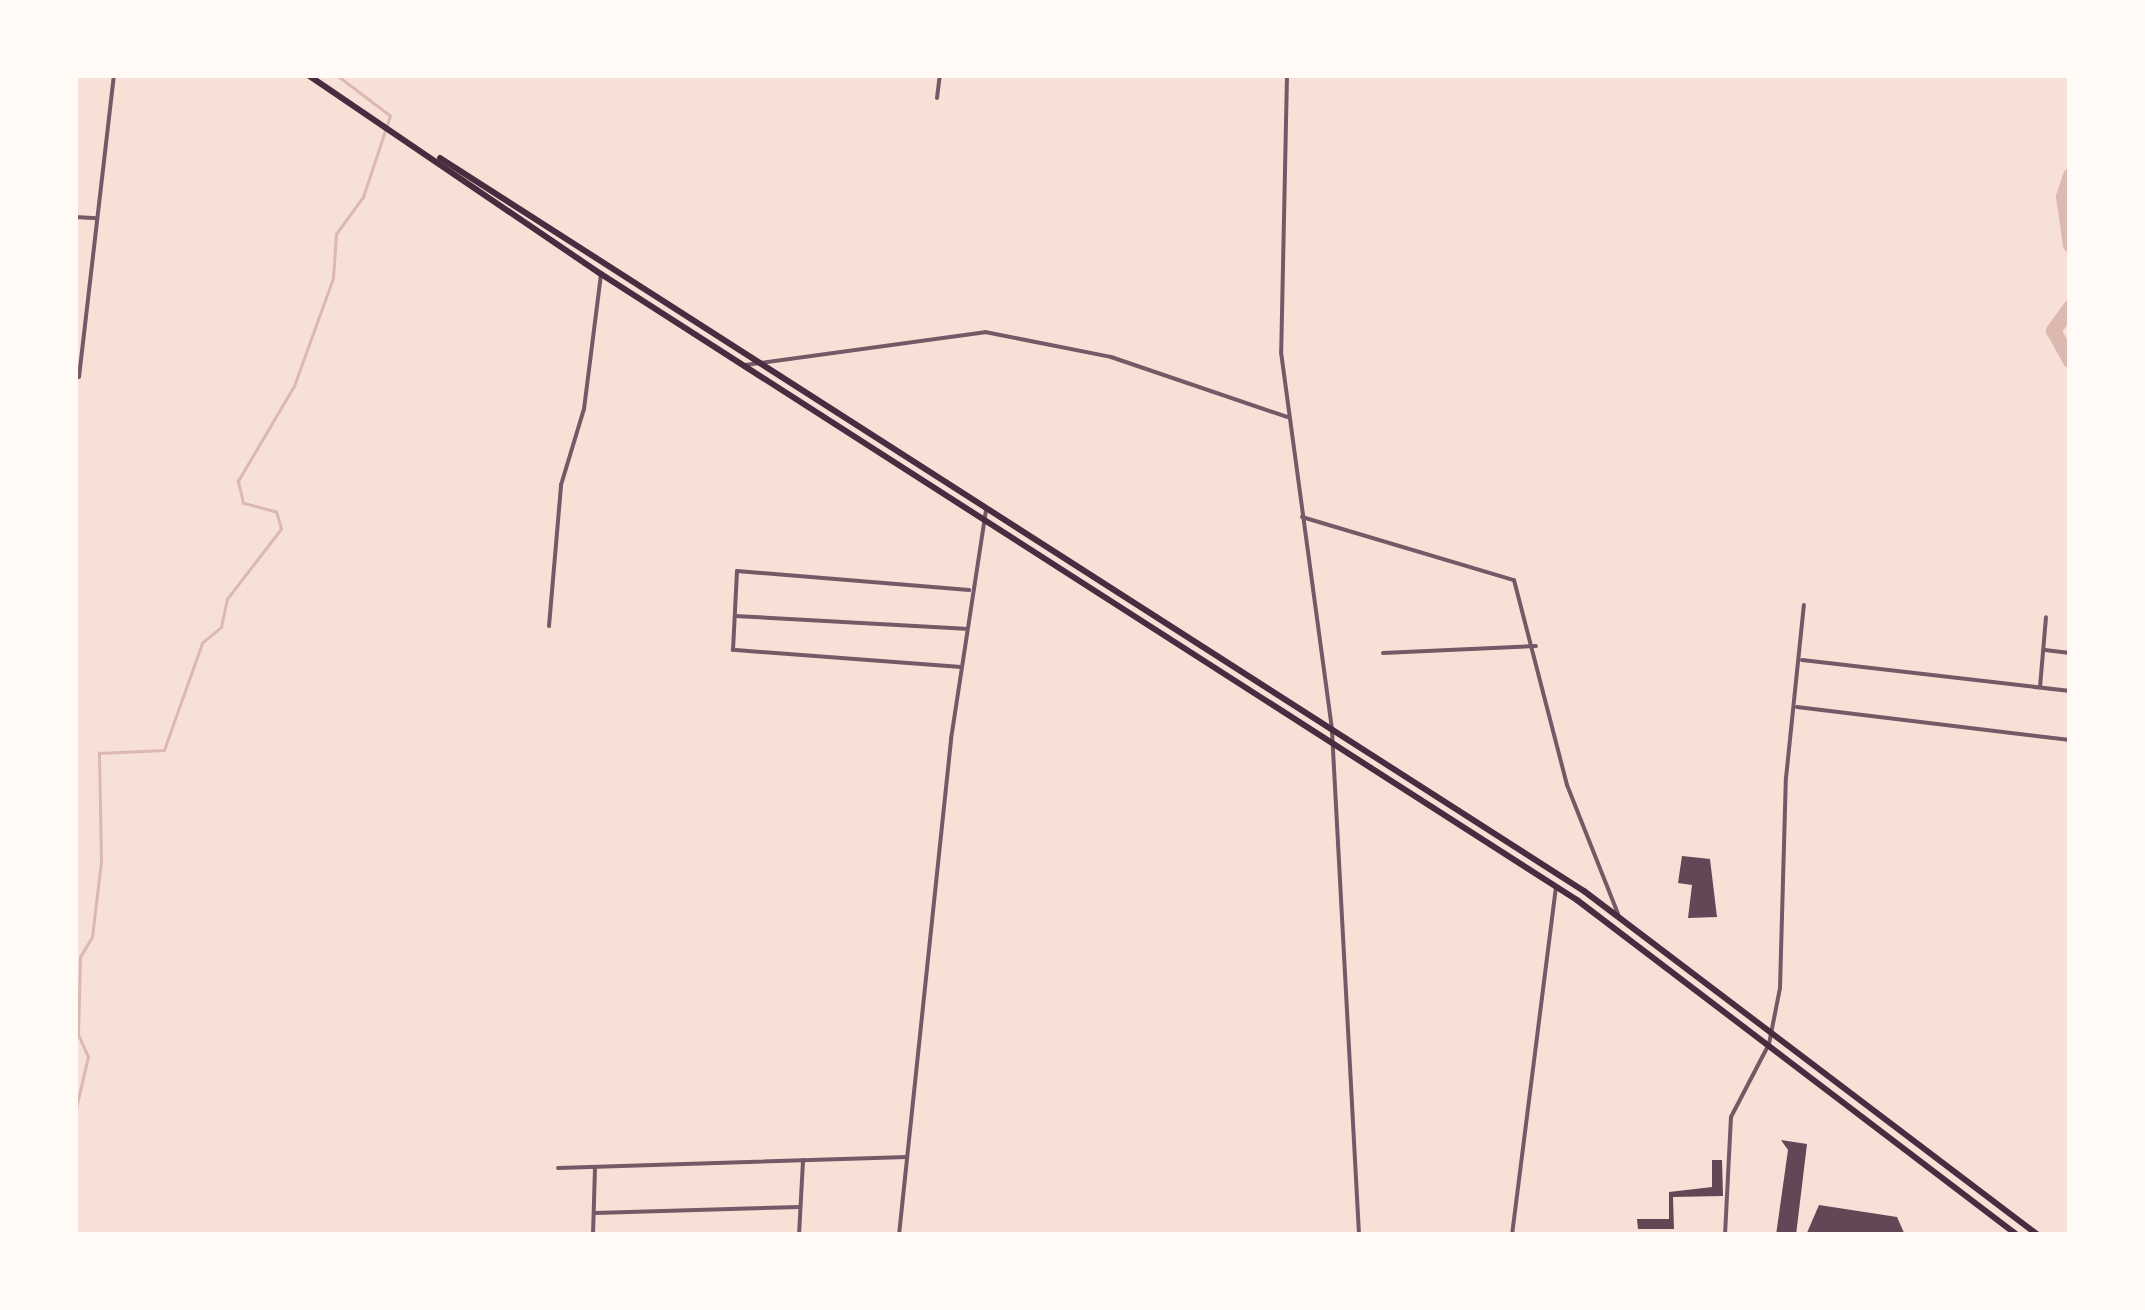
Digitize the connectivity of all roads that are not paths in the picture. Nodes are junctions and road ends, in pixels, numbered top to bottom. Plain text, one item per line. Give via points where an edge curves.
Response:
1 (114, 75) edge
2 (308, 75) edge
3 (940, 75) edge
4 (1287, 75) edge
5 (937, 98) dead end
6 (430, 153) junction
7 (75, 217) edge
8 (98, 218) junction
9 (601, 274) junction
10 (755, 358) junction
11 (745, 365) junction
12 (79, 377) dead end
13 (1287, 417) junction
14 (984, 513) junction
15 (1302, 518) junction
16 (972, 590) junction
17 (1107, 592) junction
18 (1804, 604) dead end
19 (735, 616) junction
20 (2046, 617) dead end
21 (548, 626) dead end
22 (966, 630) junction
23 (1536, 646) junction
24 (2043, 650) junction
25 (1383, 653) dead end
26 (2070, 653) edge
27 (1800, 660) junction
28 (961, 667) junction
29 (2040, 688) junction
30 (2070, 691) edge
31 (1794, 706) junction
32 (1332, 732) junction
33 (2070, 740) edge
34 (1332, 743) junction
35 (1556, 887) junction
36 (1617, 915) junction
37 (1636, 929) junction
38 (1629, 939) junction
39 (1770, 1031) junction
40 (1768, 1044) junction
41 (1906, 1136) junction
42 (1898, 1143) junction
43 (906, 1157) junction
44 (803, 1160) junction
45 (595, 1167) junction
46 (558, 1168) dead end
47 (800, 1208) junction
48 (594, 1213) junction
49 (594, 1235) edge
50 (799, 1235) edge
51 (899, 1235) edge
52 (1359, 1235) edge
53 (1512, 1235) edge
54 (1725, 1235) edge
55 (2017, 1235) edge
56 (2038, 1235) edge

1 - 8 street
2 - 6 main road
3 - 5 street
4 - 13 street via 1276,264
6 - 9 main road
6 - 10 main road
7 - 8 street
8 - 12 street
9 - 11 main road
9 - 21 street via 584,409 561,485
10 - 11 street
10 - 13 street via 834,354 938,332 1019,336
10 - 14 main road
11 - 14 main road
13 - 15 street
14 - 16 street
14 - 17 main road
15 - 23 street via 1509,577
15 - 32 street
16 - 19 street via 737,571
16 - 22 street
17 - 32 main road
17 - 34 main road
18 - 27 street
19 - 22 street
19 - 28 street via 733,650
20 - 24 street
22 - 28 street
23 - 25 street
23 - 36 street via 1567,785
24 - 26 street
24 - 29 street
27 - 29 street
27 - 31 street
28 - 43 street
29 - 30 street
31 - 33 street
31 - 39 street via 1784,942
32 - 34 street
32 - 36 main road
34 - 35 main road
34 - 52 street
35 - 38 main road
35 - 53 street
36 - 37 main road
37 - 38 main road
37 - 39 main road
38 - 40 main road
39 - 40 street
39 - 41 main road
40 - 42 main road
40 - 54 street via 1731,1117
41 - 42 main road
41 - 56 main road
42 - 55 main road
43 - 44 street
43 - 51 street
44 - 45 street
44 - 47 street
45 - 46 street
45 - 48 street
47 - 48 street
47 - 50 street
48 - 49 street

